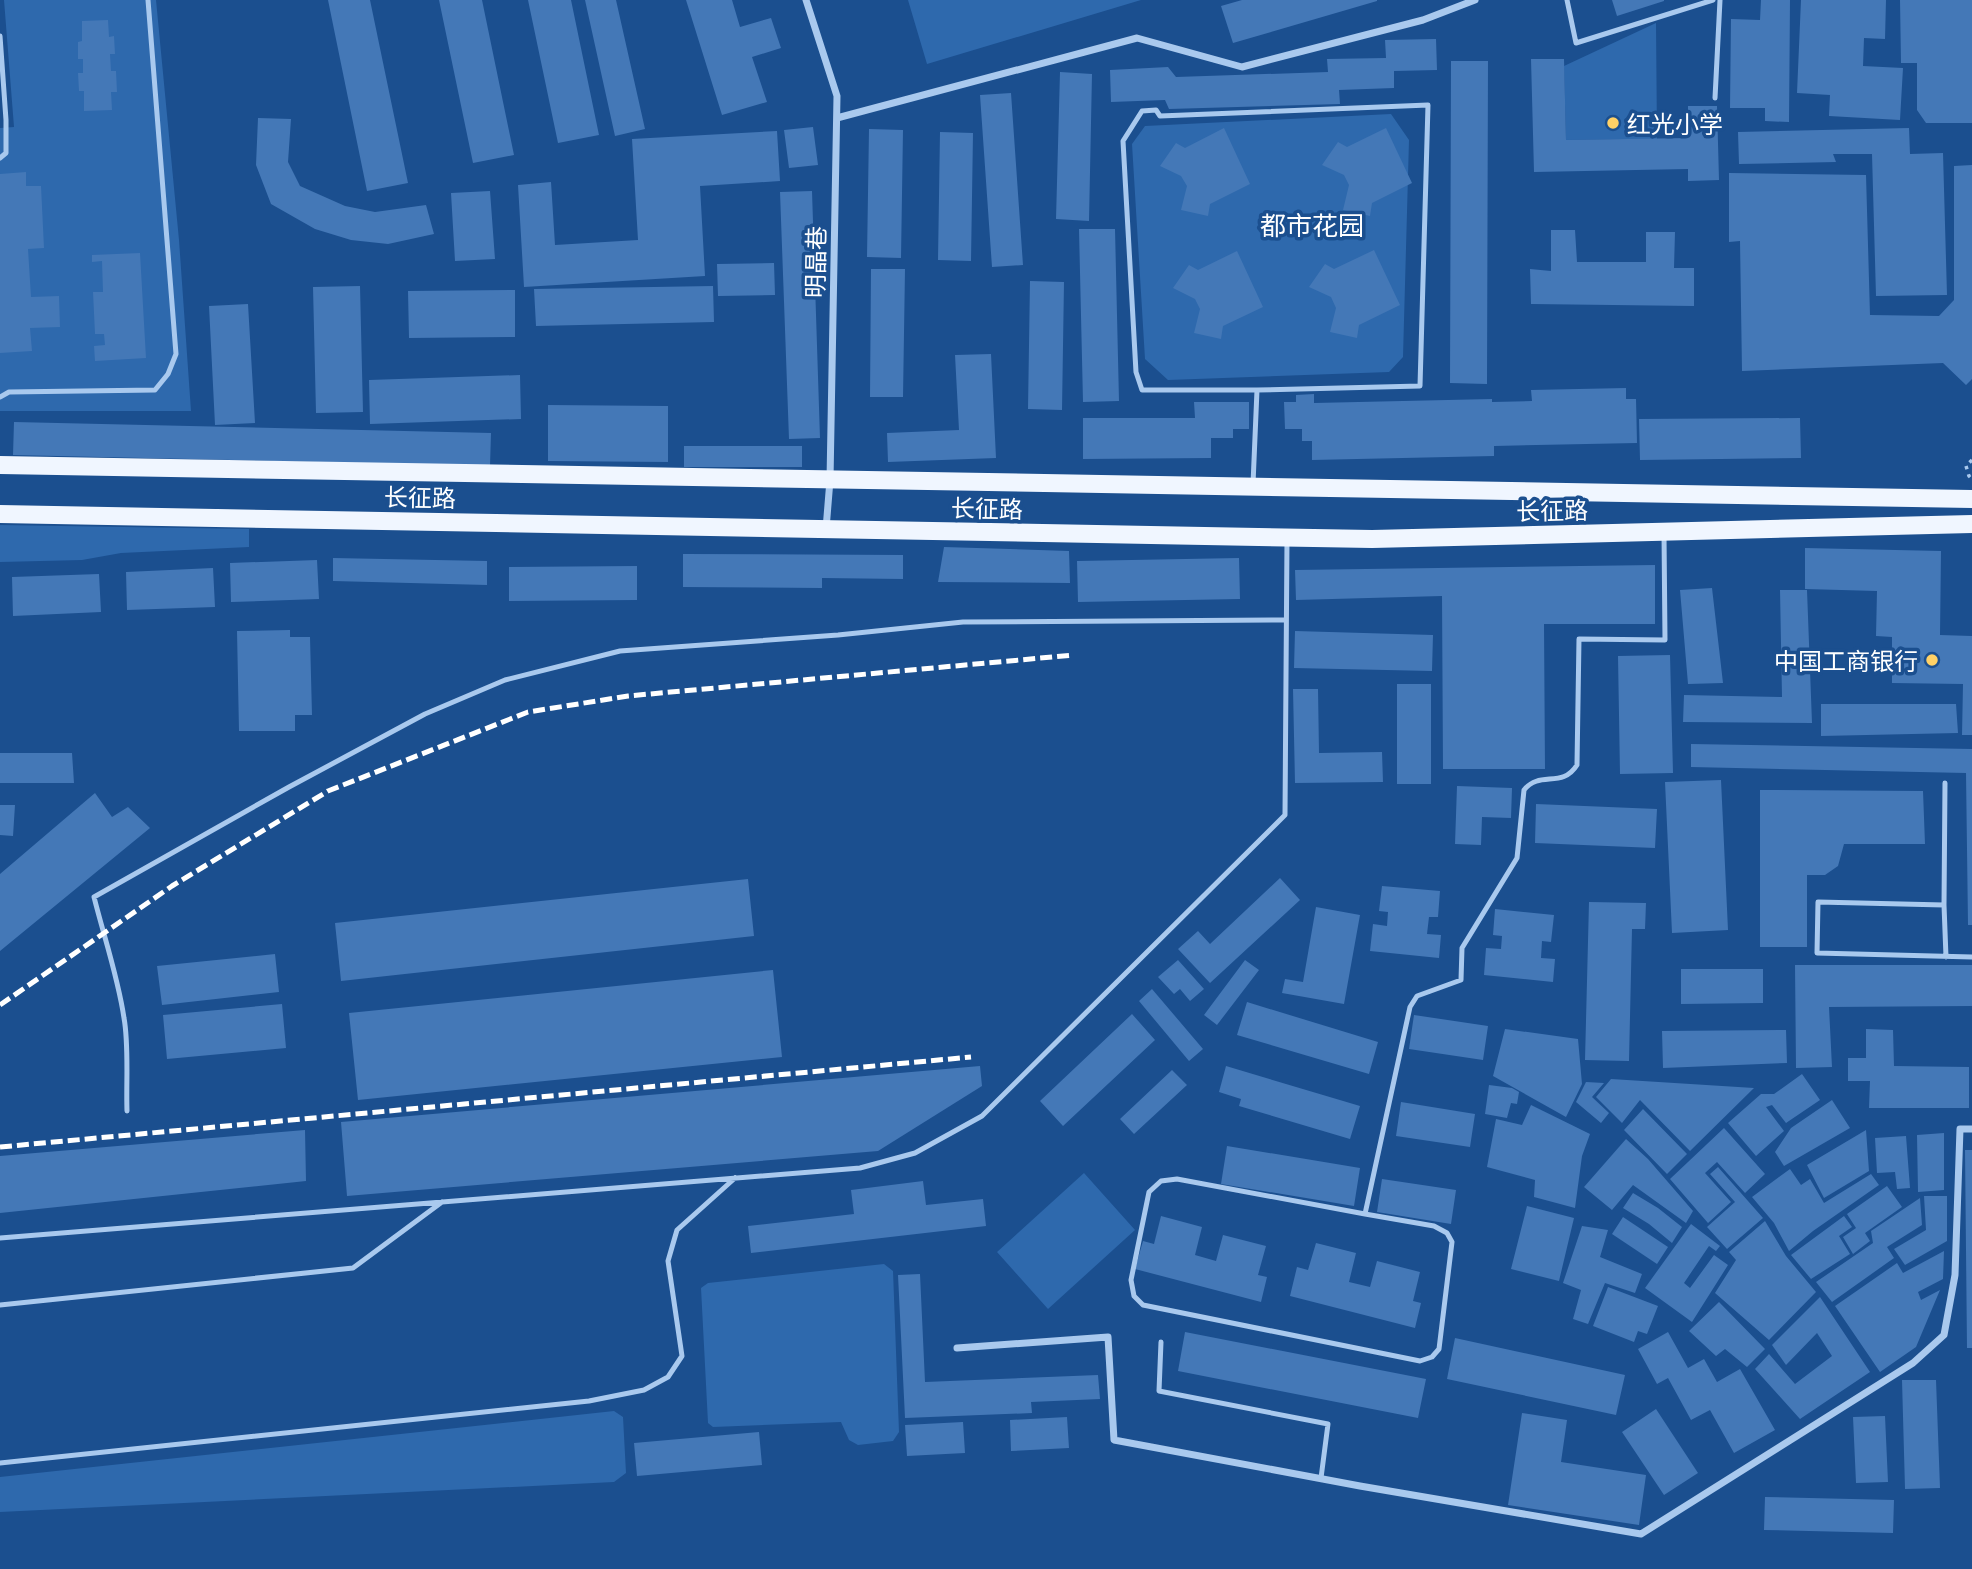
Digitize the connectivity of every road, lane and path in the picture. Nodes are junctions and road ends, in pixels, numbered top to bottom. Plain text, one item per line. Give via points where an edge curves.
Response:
1 (148, 0) edge
2 (806, 0) edge
3 (1475, 0) edge
4 (1567, 0) edge
5 (1713, 0) edge
6 (1720, 0) edge
7 (0, 36) edge
8 (1715, 98) dead end
9 (837, 118) junction
10 (0, 158) edge
11 (1257, 390) junction
12 (0, 397) edge
13 (1972, 460) edge
14 (0, 465) edge
15 (1972, 479) edge
16 (830, 480) junction
17 (1253, 487) junction
18 (1972, 499) edge
19 (0, 514) edge
20 (1972, 524) edge
21 (826, 529) junction
22 (1664, 531) junction
23 (1287, 537) junction
24 (1286, 620) junction
25 (1945, 783) dead end
26 (1944, 905) junction
27 (1946, 957) junction
28 (1972, 957) edge
29 (127, 1111) dead end
30 (1972, 1129) edge
31 (735, 1178) junction
32 (443, 1202) junction
33 (1365, 1214) junction
34 (0, 1237) edge
35 (0, 1305) edge
36 (1161, 1342) dead end
37 (957, 1348) dead end
38 (0, 1463) edge
39 (1321, 1478) junction

1 - 12 lane via 176,354 155,390 9,392
2 - 9 street, 明晶巷 via 837,96
3 - 9 street via 1423,20 1242,67 1137,38
4 - 5 lane via 1576,43
6 - 8 lane
7 - 10 lane via 6,120 6,153
9 - 16 street, 明晶巷
11 - 11 lane via 1142,390 1136,372 1122,141 1142,111 1156,110 1160,116 1428,105 1420,386
11 - 17 lane
13 - 15 path via 1966,466
14 - 16 main road, 长征路
16 - 17 main road, 长征路
16 - 21 street, 明晶巷
17 - 18 main road, 长征路
19 - 21 main road, 长征路
20 - 22 main road, 长征路
21 - 23 main road, 长征路
22 - 23 main road, 长征路
22 - 33 lane via 1665,640 1579,639 1577,765 1561,779 1538,779 1524,790 1517,858 1462,948 1461,981 1417,996 1409,1007
23 - 24 lane
24 - 29 lane via 963,622 620,651 505,680 425,714 94,897 125,1020
24 - 31 lane via 1285,815 982,1116 915,1153 860,1168
25 - 26 lane
26 - 27 lane
26 - 27 lane via 1818,902 1817,953
27 - 28 lane
30 - 39 street via 1960,1129 1955,1275 1944,1335 1913,1363 1641,1534
31 - 32 lane
31 - 38 lane via 677,1230 668,1261 682,1356 668,1377 644,1390 576,1403
32 - 34 lane
32 - 35 lane via 353,1268
33 - 33 lane via 1177,1179 1161,1181 1149,1192 1130,1280 1134,1296 1143,1305 1420,1362 1432,1357 1439,1349 1452,1242 1434,1226
36 - 39 lane via 1159,1391 1328,1424
37 - 39 street via 1108,1338 1114,1440

